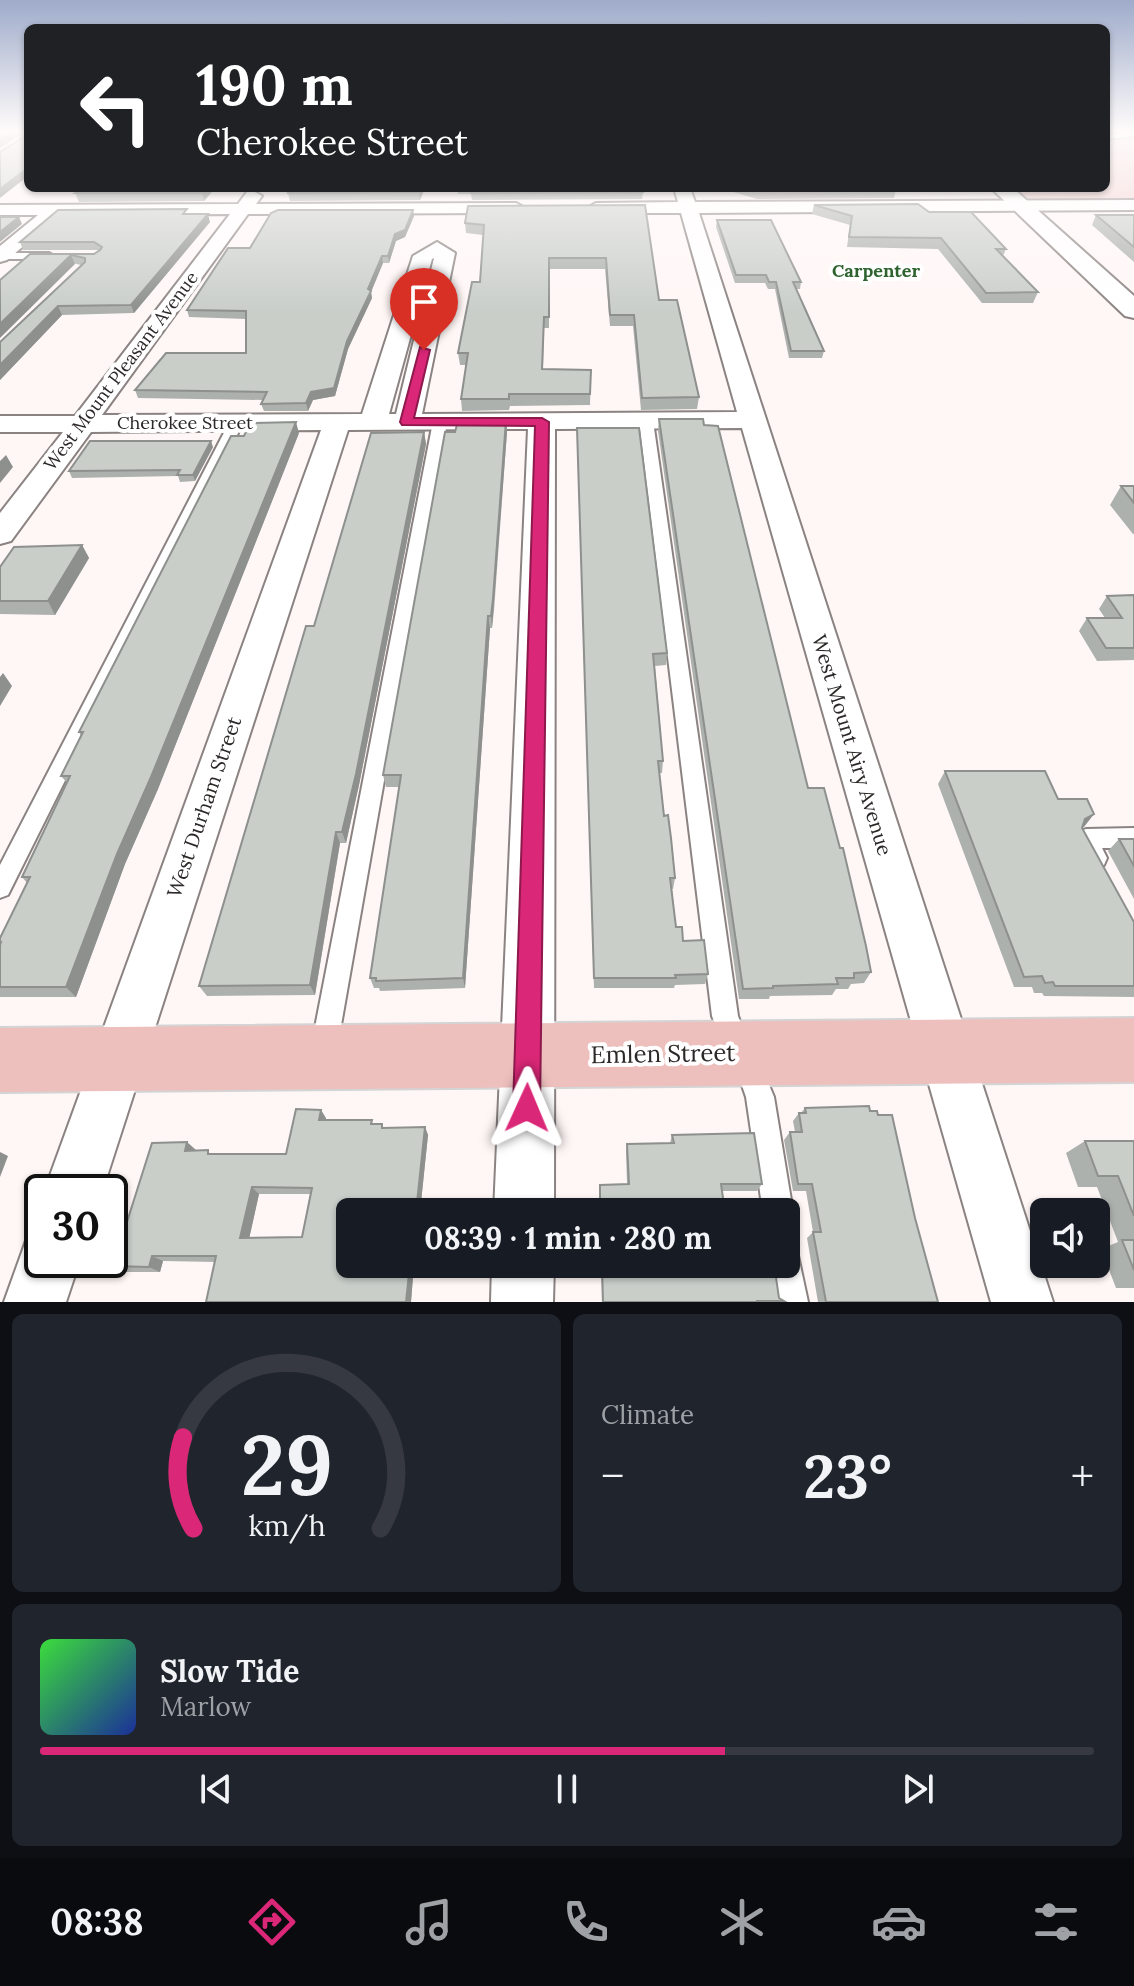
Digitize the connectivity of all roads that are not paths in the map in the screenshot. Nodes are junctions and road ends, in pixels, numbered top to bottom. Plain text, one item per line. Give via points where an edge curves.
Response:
1 (1005, 192) edge
2 (255, 195) edge
3 (685, 198) edge
4 (52, 202) junction
5 (1134, 205) edge
6 (1021, 206) junction
7 (539, 208) edge
8 (585, 208) edge
9 (447, 209) junction
10 (0, 210) edge
11 (437, 248) junction
12 (0, 256) edge
13 (65, 256) edge
14 (1134, 310) edge
15 (403, 320) junction
16 (431, 320) junction
17 (754, 420) junction
18 (646, 421) junction
19 (355, 422) junction
20 (407, 422) junction
21 (440, 422) junction
22 (542, 422) junction
23 (82, 423) junction
24 (236, 423) junction
25 (0, 424) edge
26 (0, 534) edge
27 (1134, 838) edge
28 (1107, 877) edge
29 (0, 888) edge
30 (1134, 1050) edge
31 (946, 1052) junction
32 (741, 1053) junction
33 (528, 1056) junction
34 (322, 1058) junction
35 (0, 1060) edge
36 (118, 1060) junction
37 (79, 1174) edge
38 (524, 1198) edge
39 (776, 1198) edge
40 (43, 1278) edge
41 (523, 1278) edge
42 (788, 1278) edge
43 (35, 1302) edge
44 (522, 1302) edge
45 (792, 1302) edge
46 (1022, 1302) edge

1 - 6 street
2 - 4 street
2 - 9 street
2 - 23 street, West Mount Pleasant Avenue
3 - 6 street
3 - 8 street
3 - 17 street, West Mount Airy Avenue
4 - 10 street via 31,210
4 - 12 street
5 - 6 street
6 - 14 street
7 - 9 street
9 - 11 street
11 - 15 street, West Durham Street via 423,256
11 - 16 street via 446,255
12 - 13 lane
15 - 16 lane
15 - 19 street, West Durham Street
16 - 20 street
17 - 18 street, Cherokee Street
17 - 31 street, West Mount Airy Avenue
18 - 22 street, Cherokee Street
18 - 32 lane via 725,1016
19 - 20 street, Cherokee Street
19 - 24 street, Cherokee Street
19 - 36 street, West Durham Street
20 - 21 street, Cherokee Street
21 - 22 street, Cherokee Street
21 - 34 lane
22 - 33 street
23 - 24 street, Cherokee Street
23 - 25 street, Cherokee Street
23 - 26 street, West Mount Pleasant Avenue
24 - 29 lane
27 - 28 lane via 1086,839
30 - 31 main road, Emlen Street
31 - 32 main road, Emlen Street
31 - 46 street, West Mount Airy Avenue
32 - 33 main road, Emlen Street
32 - 39 lane via 760,1097
33 - 34 main road, Emlen Street
33 - 38 street
34 - 36 main road, Emlen Street
35 - 36 main road, Emlen Street
36 - 37 street, West Durham Street
40 - 43 street
41 - 44 street
42 - 45 lane

